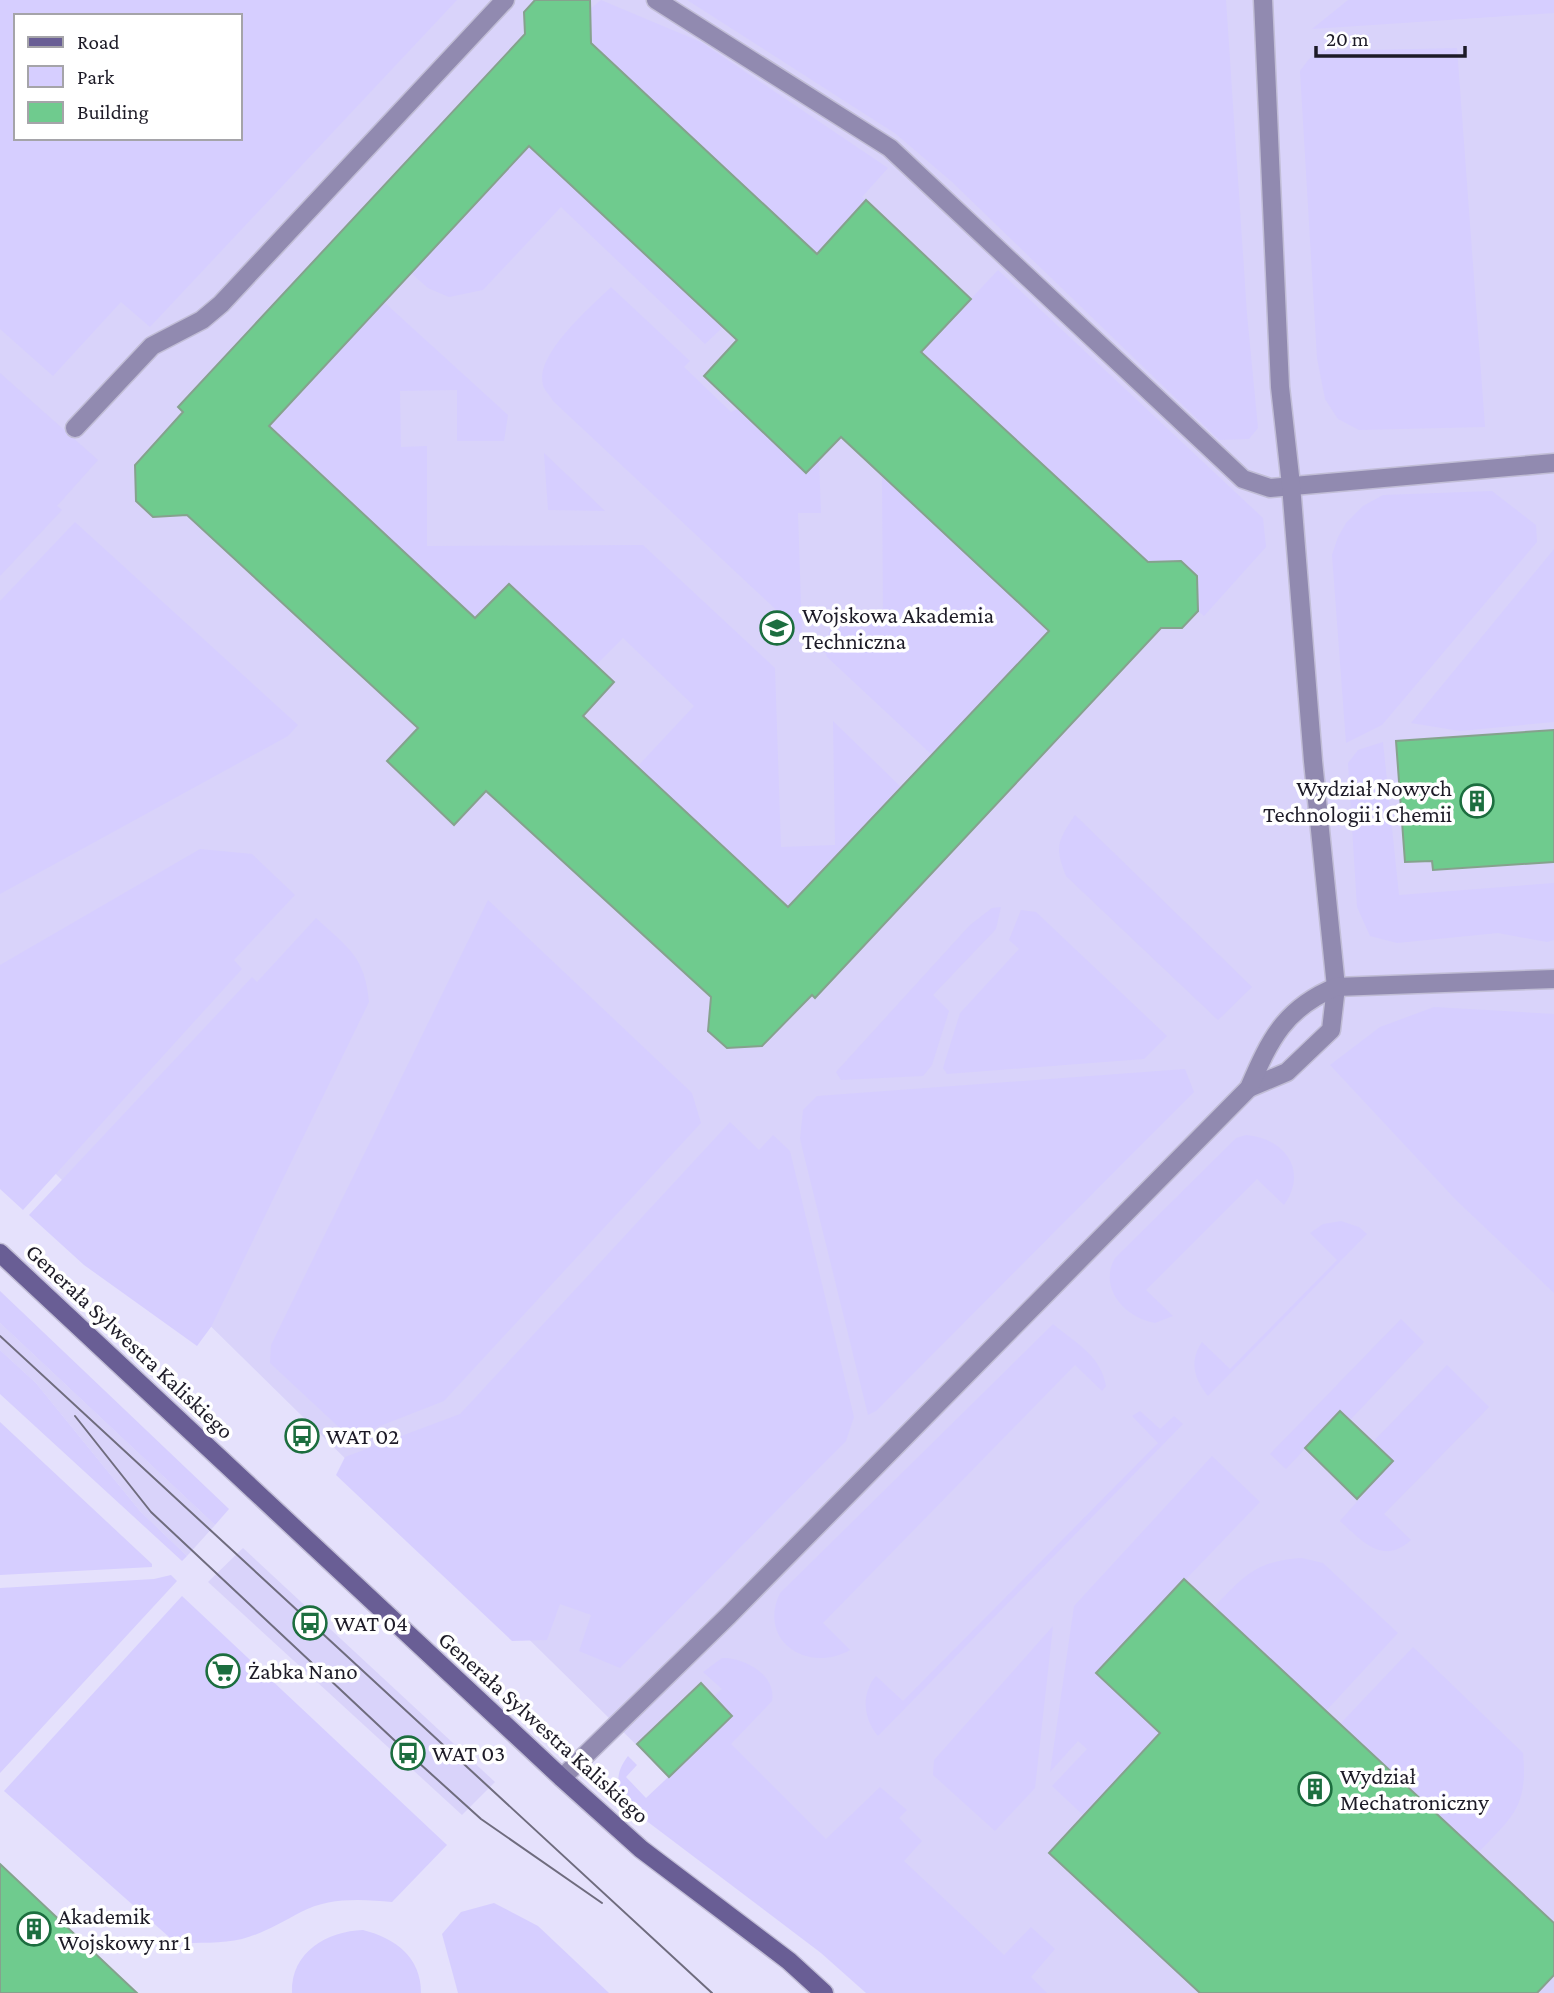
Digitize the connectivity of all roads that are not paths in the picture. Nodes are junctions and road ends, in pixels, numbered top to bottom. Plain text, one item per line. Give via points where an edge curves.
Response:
1 (505, 0) edge
2 (656, 0) edge
3 (1263, 0) edge
4 (75, 428) dead end
5 (1554, 463) edge
6 (1292, 485) junction
7 (1554, 979) edge
8 (1336, 987) junction
9 (1249, 1088) junction
10 (0, 1253) edge
11 (562, 1778) junction
12 (824, 1993) edge

1 - 4 lane via 221,304 202,320 152,346
2 - 6 lane via 890,148 1242,479 1270,488
3 - 6 lane via 1280,387
5 - 6 lane
6 - 8 lane via 1312,761
7 - 8 lane
8 - 9 lane via 1309,998 1269,1041
8 - 9 lane via 1331,1030 1287,1072
9 - 11 lane
10 - 11 street, Generała Sylwestra Kaliskiego
11 - 12 street, Generała Sylwestra Kaliskiego via 641,1849 789,1961

